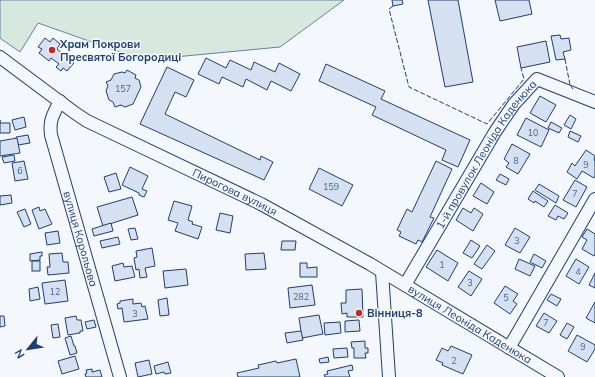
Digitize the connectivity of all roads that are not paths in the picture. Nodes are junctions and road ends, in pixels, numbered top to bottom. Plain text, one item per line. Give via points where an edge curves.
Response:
1 (0, 57) edge
2 (60, 101) junction
3 (595, 102) edge
4 (595, 199) edge
5 (382, 272) junction
6 (405, 285) junction
7 (509, 348) junction
8 (120, 377) edge
9 (390, 377) edge
10 (558, 377) edge

1 - 2 street, Пирогова вулиця
2 - 5 street, Пирогова вулиця via 96,126 256,201
2 - 8 street, вулиця Корольова via 51,120 52,135
3 - 6 street, 1-й провулок Леоніда Каденюка via 537,79 514,104 495,132
4 - 7 street
5 - 6 street, вулиця Леоніда Каденюка
5 - 9 street
6 - 7 street, вулиця Леоніда Каденюка
7 - 10 street, вулиця Леоніда Каденюка

